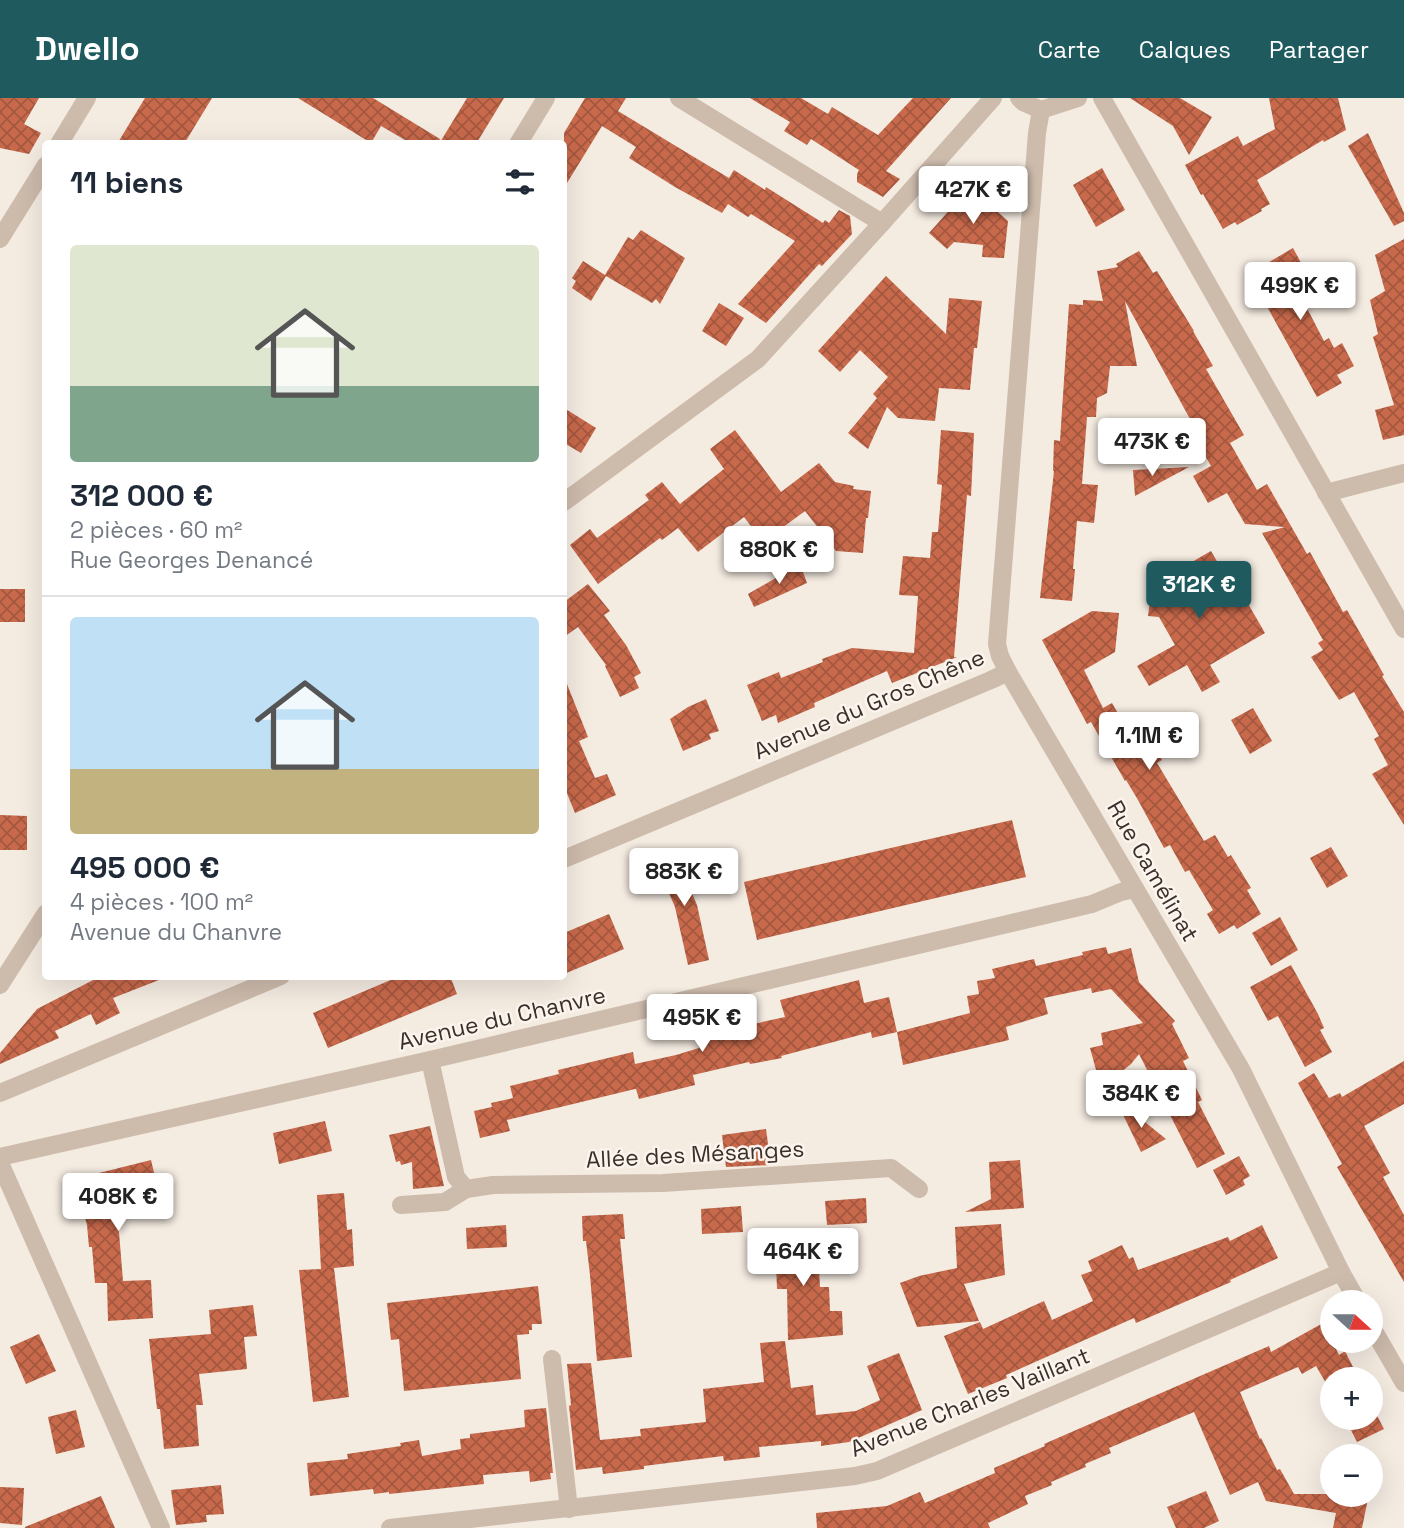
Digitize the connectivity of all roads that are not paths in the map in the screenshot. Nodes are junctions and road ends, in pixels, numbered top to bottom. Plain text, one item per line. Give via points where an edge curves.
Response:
1 (87, 98) edge
2 (546, 98) edge
3 (679, 98) edge
4 (992, 98) edge
5 (1019, 98) edge
6 (1078, 98) edge
7 (1102, 98) edge
8 (1041, 110) junction
9 (61, 140) edge
10 (520, 140) edge
11 (42, 171) edge
12 (882, 223) junction
13 (0, 239) edge
14 (1404, 473) edge
15 (1326, 493) junction
16 (567, 500) edge
17 (1404, 629) edge
18 (1008, 672) junction
19 (567, 858) edge
20 (1135, 888) junction
21 (42, 919) edge
22 (271, 980) edge
23 (0, 985) edge
24 (430, 1060) junction
25 (0, 1093) edge
26 (0, 1157) edge
27 (0, 1163) edge
28 (466, 1189) junction
29 (919, 1189) dead end
30 (401, 1205) dead end
31 (1341, 1272) junction
32 (1351, 1290) edge
33 (1383, 1347) edge
34 (552, 1359) dead end
35 (1404, 1383) edge
36 (569, 1509) junction
37 (161, 1528) edge
38 (390, 1528) edge

1 - 9 street
2 - 10 street
3 - 12 street
4 - 12 street
5 - 8 street
6 - 8 street
7 - 15 street
8 - 18 street, Rue Camélinat via 997,644
11 - 13 street
12 - 16 street via 758,359
14 - 15 street
15 - 17 street
18 - 19 street, Avenue du Gros Chêne
18 - 20 street, Rue Camélinat
20 - 24 street, Avenue du Chanvre via 1093,904
20 - 31 street, Rue Camélinat via 1241,1069
21 - 23 street
22 - 25 street
24 - 26 street, Avenue du Chanvre
24 - 28 street via 456,1177
27 - 37 street
28 - 29 street, Allée des Mésanges via 663,1183 891,1168
28 - 30 street, Allée des Mésanges via 444,1202
31 - 32 street, Rue Camélinat
31 - 36 street, Avenue Charles Vaillant via 877,1471
33 - 35 street
34 - 36 street
36 - 38 street, Avenue Charles Vaillant

